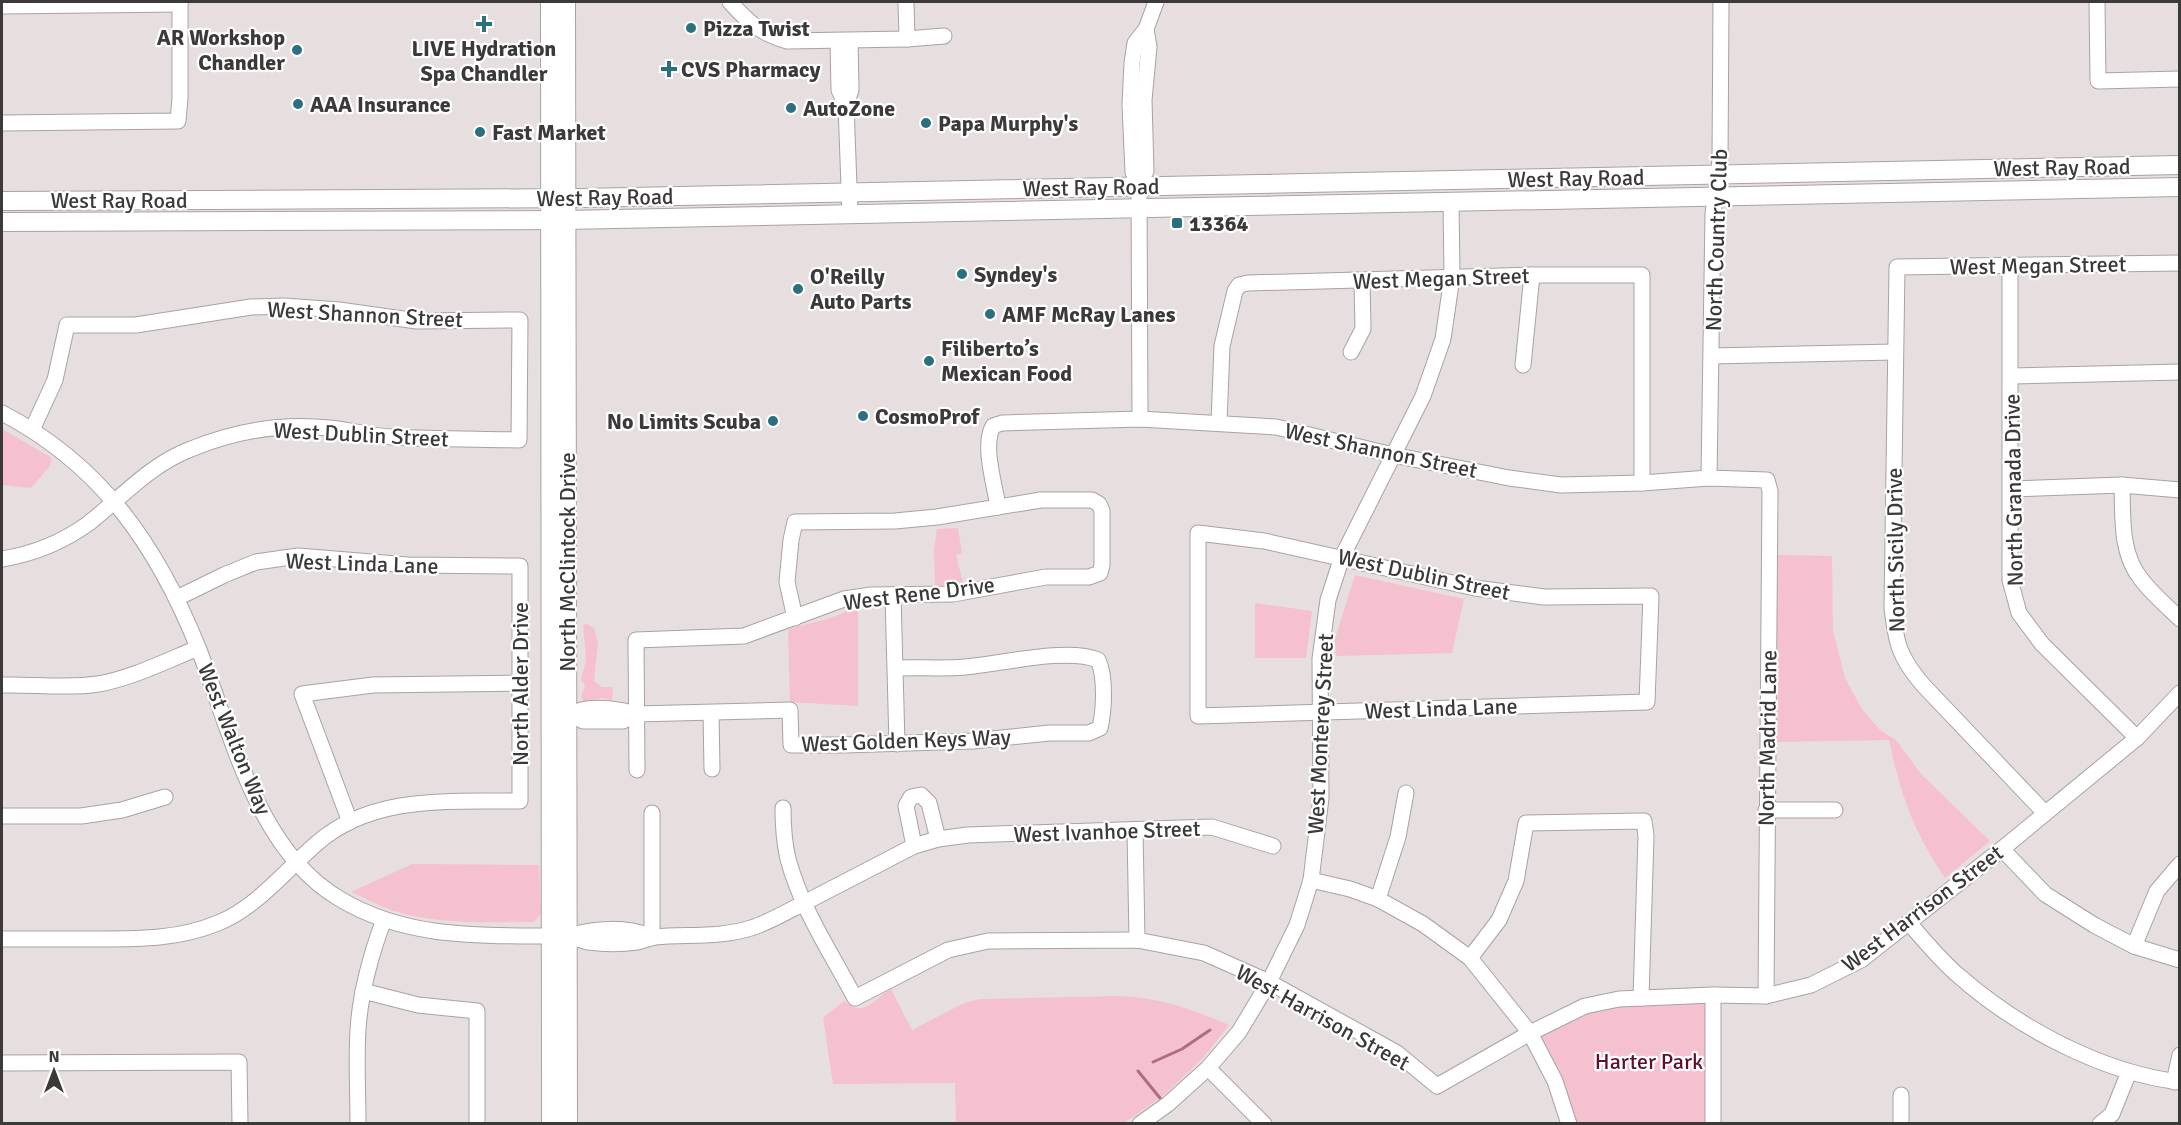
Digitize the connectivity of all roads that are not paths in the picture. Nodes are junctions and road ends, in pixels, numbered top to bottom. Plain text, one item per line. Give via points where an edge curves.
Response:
1 (550, 2) edge
2 (566, 2) edge
3 (730, 2) edge
4 (906, 2) edge
5 (1156, 2) edge
6 (1721, 2) edge
7 (2097, 2) edge
8 (180, 3) edge
9 (2, 6) edge
10 (944, 36) dead end
11 (908, 39) junction
12 (844, 41) junction
13 (2180, 79) edge
14 (2, 123) edge
15 (2180, 165) edge
16 (1718, 175) junction
17 (2180, 187) edge
18 (849, 192) junction
19 (1139, 196) junction
20 (1716, 196) junction
21 (557, 198) junction
22 (318, 200) junction
23 (2, 201) edge
24 (1451, 202) junction
25 (850, 214) junction
26 (558, 220) junction
27 (2, 222) edge
28 (237, 222) junction
29 (2180, 263) edge
30 (2010, 266) junction
31 (1897, 267) joint
32 (1532, 275) junction
33 (1452, 277) junction
34 (1362, 281) junction
35 (1351, 352) dead end
36 (1895, 352) junction
37 (1712, 356) junction
38 (1523, 365) dead end
39 (2180, 372) edge
40 (2011, 376) junction
41 (2, 413) edge
42 (1140, 419) junction
43 (1219, 423) junction
44 (32, 430) junction
45 (519, 440) joint
46 (1393, 454) junction
47 (1709, 478) junction
48 (1767, 480) joint
49 (1642, 483) junction
50 (2122, 485) junction
51 (2011, 489) junction
52 (2180, 490) edge
53 (115, 501) junction
54 (998, 507) junction
55 (1342, 557) junction
56 (2, 559) edge
57 (520, 566) joint
58 (893, 595) junction
59 (177, 598) junction
60 (795, 618) junction
61 (2180, 620) edge
62 (198, 648) junction
63 (896, 668) junction
64 (520, 684) junction
65 (2, 685) edge
66 (2180, 693) edge
67 (1647, 702) joint
68 (1320, 712) junction
69 (711, 713) junction
70 (636, 714) junction
71 (570, 715) junction
72 (1198, 716) joint
73 (2137, 738) junction
74 (897, 744) junction
75 (712, 769) dead end
76 (637, 770) dead end
77 (1406, 793) dead end
78 (165, 797) dead end
79 (783, 808) dead end
80 (1766, 810) junction
81 (1834, 810) dead end
82 (2044, 812) junction
83 (652, 813) dead end
84 (2, 816) edge
85 (350, 822) junction
86 (1135, 830) junction
87 (938, 839) junction
88 (914, 846) junction
89 (1273, 846) dead end
90 (2002, 849) junction
91 (296, 862) junction
92 (2180, 864) edge
93 (1311, 880) junction
94 (1378, 899) junction
95 (804, 903) junction
96 (384, 920) junction
97 (1909, 923) junction
98 (549, 936) junction
99 (568, 936) junction
100 (652, 938) junction
101 (2, 939) edge
102 (1137, 940) junction
103 (2134, 946) junction
104 (1470, 958) junction
105 (2180, 960) edge
106 (1269, 982) junction
107 (363, 991) junction
108 (1713, 995) junction
109 (1766, 996) junction
110 (1641, 998) junction
111 (1530, 1033) junction
112 (2180, 1055) edge
113 (2, 1063) edge
114 (1208, 1068) junction
115 (2129, 1072) junction
116 (2177, 1082) edge
117 (1901, 1095) dead end
118 (240, 1124) edge
119 (358, 1124) edge
120 (477, 1124) edge
121 (551, 1124) edge
122 (568, 1124) edge
123 (1140, 1124) edge
124 (1264, 1124) edge
125 (1569, 1124) edge
126 (1713, 1124) edge
127 (1901, 1124) edge
128 (2100, 1124) edge

1 - 21 main road, North McClintock Drive
2 - 21 main road, North McClintock Drive
3 - 12 street via 770,36 787,41
4 - 11 street
5 - 19 street via 1146,28 1146,171
6 - 16 street, North Country Club
7 - 13 street via 2098,81
8 - 9 street
8 - 14 street via 178,121
10 - 11 street
11 - 12 street
12 - 18 street via 839,90 846,105
15 - 16 main road, West Ray Road
16 - 19 main road, West Ray Road
16 - 20 street, North Country Club
17 - 20 main road, West Ray Road
18 - 19 main road, West Ray Road
18 - 21 main road, West Ray Road
18 - 25 street
19 - 24 main road, West Ray Road
19 - 25 main road, West Ray Road
19 - 42 street
20 - 24 main road, West Ray Road
20 - 37 street, North Country Club
21 - 22 main road, West Ray Road
21 - 26 main road, North McClintock Drive
22 - 23 main road, West Ray Road
22 - 28 main road via 303,211 256,211
24 - 33 street, West Monterey Street
25 - 26 main road, West Ray Road
26 - 28 main road, West Ray Road
26 - 71 main road, North McClintock Drive
26 - 98 main road, North McClintock Drive
27 - 28 main road, West Ray Road
29 - 30 street, West Megan Street
30 - 31 street, West Megan Street
30 - 40 street, North Granada Drive
31 - 36 street, North Sicily Drive
32 - 33 street, West Megan Street
32 - 38 street
32 - 49 street, West Megan Street via 1642,275
33 - 34 street, West Megan Street
33 - 46 street, West Monterey Street via 1443,339 1423,396
34 - 35 street via 1364,329
34 - 43 street, West Megan Street via 1239,285 1222,346
36 - 37 street
36 - 82 street, North Sicily Drive via 1892,608 1896,641 1906,666
37 - 47 street, North Country Club
39 - 40 street
40 - 51 street, North Granada Drive
41 - 44 street, West Walton Way
42 - 43 street, West Shannon Street
42 - 54 street, West Shannon Street via 993,426 989,453
43 - 46 street, West Shannon Street via 1276,427
44 - 45 street, West Shannon Street via 55,380 67,325 136,325 284,306 417,321 520,320
44 - 53 street, West Walton Way via 87,472
45 - 53 street, West Dublin Street via 389,437 278,426 235,434 190,449 158,466
46 - 49 street, West Shannon Street via 1561,485
46 - 55 street, West Monterey Street
47 - 48 street, West Shannon Street
47 - 49 street, West Shannon Street
48 - 80 street, North Madrid Lane via 1770,491
50 - 51 street
50 - 52 street
50 - 61 street via 2127,554 2140,578
51 - 73 street, North Granada Drive via 2010,580 2019,613 2042,644
53 - 56 street, West Dublin Street via 53,545
53 - 59 street, West Walton Way via 148,546
54 - 58 street, West Rene Drive via 1041,500 1092,500 1099,504 1100,573 1089,577 1046,577 953,594
54 - 60 street via 896,521 795,522 787,582
55 - 67 street, West Dublin Street via 1475,588 1544,597 1650,596
55 - 68 street, West Monterey Street via 1328,600 1320,659
55 - 72 street, West Dublin Street via 1198,533
57 - 59 street, West Linda Lane via 408,565 298,556 256,562
57 - 64 street, North Alder Drive
58 - 60 street, West Rene Drive via 844,599
58 - 63 street
59 - 62 street, West Walton Way
60 - 70 street, West Rene Drive via 744,636 636,639
62 - 65 street via 100,684
62 - 91 street, West Walton Way via 252,789 276,837
63 - 74 street
63 - 74 street, West Golden Keys Way via 965,667 1039,657 1089,656 1098,660 1102,668 1100,728 1089,733
64 - 85 street, North Alder Drive via 520,801 408,804 388,807
64 - 85 street via 373,685 302,694
66 - 73 street, West Harrison Street
67 - 68 street, West Linda Lane
68 - 72 street, West Linda Lane
68 - 93 street, West Monterey Street via 1321,798
69 - 70 street, West Golden Keys Way
69 - 74 street, West Golden Keys Way via 790,710 790,745
69 - 75 street
70 - 71 street, West Golden Keys Way via 622,709 582,710
70 - 76 street
71 - 99 main road, North McClintock Drive
73 - 82 street, West Harrison Street
77 - 94 street via 1398,837
78 - 84 street via 122,810 81,816
79 - 95 street via 788,859
80 - 81 street
80 - 109 street, North Madrid Lane
82 - 90 street, West Harrison Street
83 - 100 street
85 - 91 street via 324,837
86 - 87 street, West Ivanhoe Street
86 - 89 street, West Ivanhoe Street via 1212,827
86 - 102 street
87 - 88 street, West Ivanhoe Street
87 - 88 street via 929,803 921,795 912,797 906,806
88 - 95 street, West Ivanhoe Street
90 - 97 street, West Harrison Street
90 - 103 street via 2045,894
91 - 96 street, West Walton Way via 337,898
91 - 101 street via 239,911 221,922 180,936
92 - 103 street via 2157,891
93 - 94 street
93 - 106 street, West Monterey Street via 1297,925
94 - 104 street via 1423,924
95 - 100 street, West Ivanhoe Street via 740,931
95 - 102 street, West Harrison Street via 855,998 948,950 988,941
96 - 98 street, West Walton Way via 443,933
96 - 107 street
97 - 109 street, West Harrison Street via 1860,960 1821,980
97 - 115 street via 1958,975 2014,1019 2069,1049
98 - 99 street, West Ivanhoe Street
98 - 121 main road, North McClintock Drive
99 - 100 street, West Ivanhoe Street via 588,930 636,930
99 - 122 main road, North McClintock Drive
102 - 106 street, West Harrison Street via 1204,953
103 - 105 street
104 - 110 street via 1499,920 1516,881 1526,823 1644,821 1647,836
104 - 111 street
106 - 111 street, West Harrison Street via 1397,1053 1437,1086
106 - 114 street, West Monterey Street via 1239,1032
107 - 119 street via 357,1031
107 - 120 street via 418,1005 477,1011
108 - 109 street, West Harrison Street
108 - 110 street, West Harrison Street
108 - 126 street
110 - 111 street, West Harrison Street via 1585,1006
111 - 125 street via 1555,1081
112 - 116 street
113 - 118 street via 239,1062
114 - 123 street, West Monterey Street
114 - 124 street
115 - 116 street
115 - 128 street via 2112,1114
117 - 127 street

